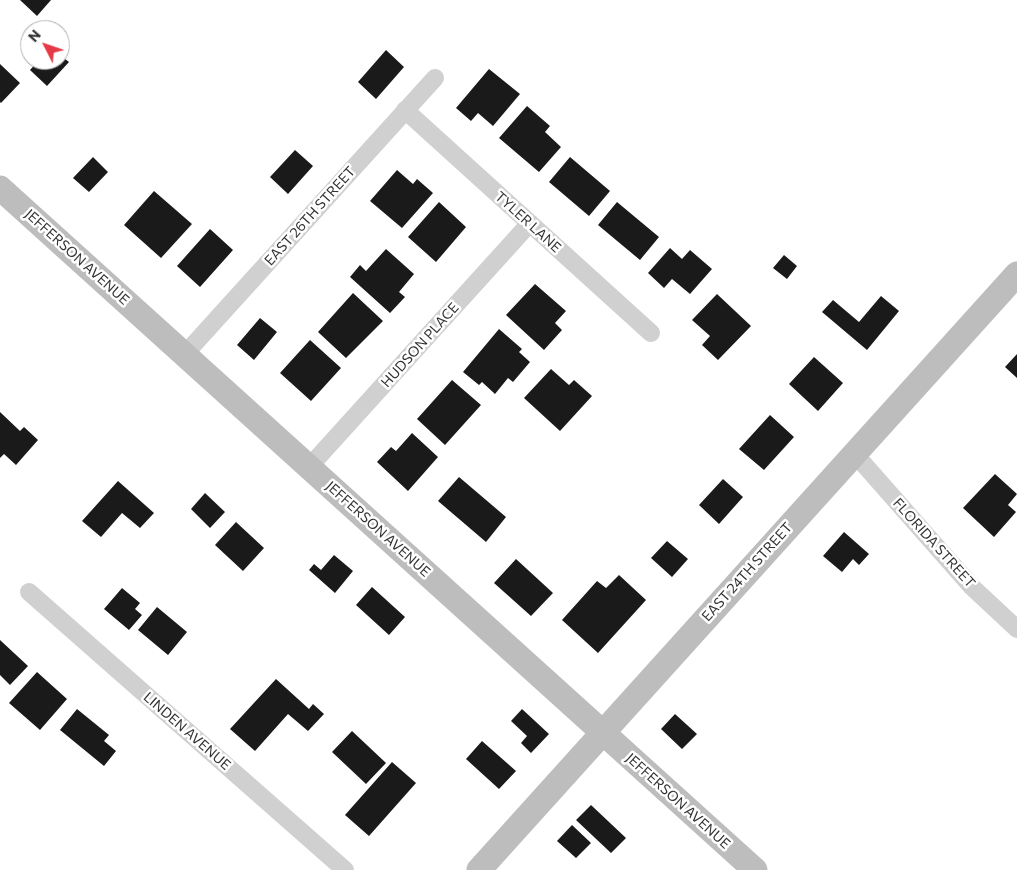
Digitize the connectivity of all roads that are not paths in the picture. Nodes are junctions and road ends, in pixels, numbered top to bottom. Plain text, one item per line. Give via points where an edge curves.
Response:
1 (435, 78) dead end
2 (405, 110) junction
3 (0, 188) edge
4 (530, 223) junction
5 (1017, 274) edge
6 (651, 333) dead end
7 (185, 354) junction
8 (854, 453) junction
9 (310, 466) junction
10 (29, 592) dead end
11 (1017, 629) edge
12 (602, 734) junction
13 (344, 870) edge
14 (479, 870) edge
15 (755, 870) edge

1 - 2 street, EAST 26TH STREET
2 - 4 street, TYLER LANE
2 - 7 street, EAST 26TH STREET
3 - 7 main road, JEFFERSON AVENUE
4 - 6 street, TYLER LANE
4 - 9 street, HUDSON PLACE
5 - 8 main road, EAST 24TH STREET
7 - 9 main road, JEFFERSON AVENUE
8 - 11 street, FLORIDA STREET via 972,587
8 - 12 main road, EAST 24TH STREET
9 - 12 main road, JEFFERSON AVENUE
10 - 13 street, LINDEN AVENUE
12 - 14 main road, EAST 24TH STREET
12 - 15 main road, JEFFERSON AVENUE

